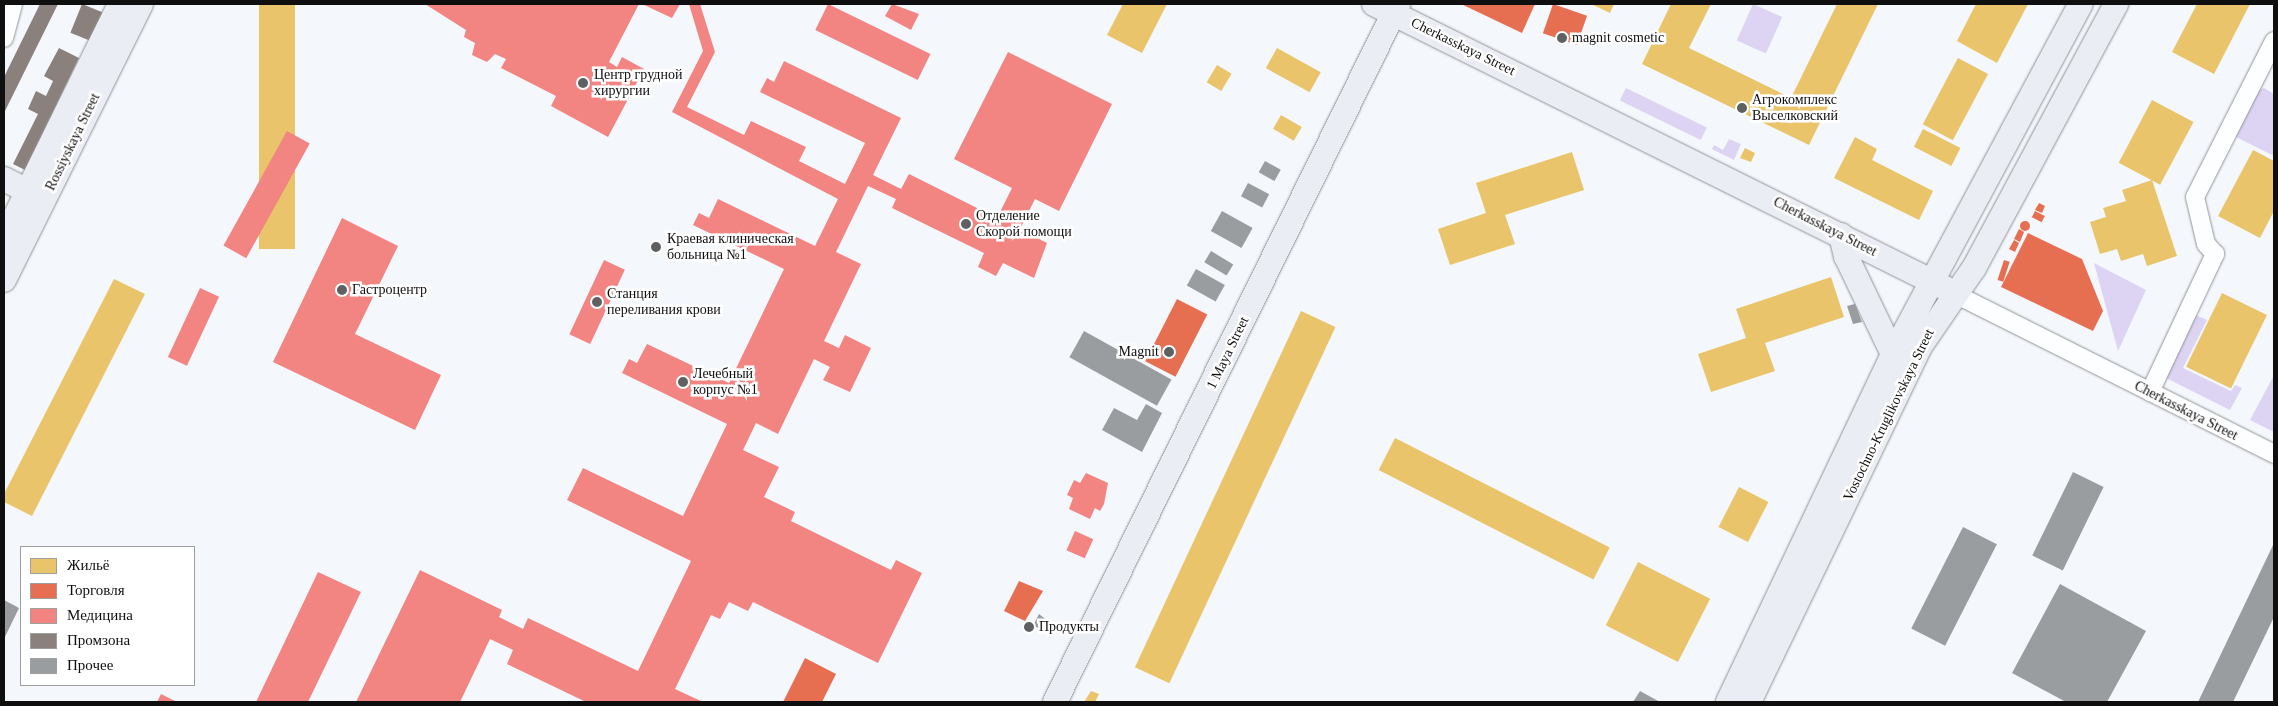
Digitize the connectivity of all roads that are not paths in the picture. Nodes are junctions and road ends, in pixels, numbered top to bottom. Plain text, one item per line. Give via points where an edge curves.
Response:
1 (12, 4) edge
2 (120, 4) edge
3 (141, 4) edge
4 (2081, 4) edge
5 (2116, 4) edge
6 (1389, 7) edge
7 (4, 38) edge
8 (2274, 42) edge
9 (4, 179) edge
10 (26, 205) edge
11 (1841, 235) junction
12 (4, 239) edge
13 (4, 280) edge
14 (1933, 281) junction
15 (1957, 295) junction
16 (1894, 354) junction
17 (2150, 392) junction
18 (2274, 454) edge
19 (1055, 702) edge
20 (1728, 702) edge
21 (1749, 702) edge

1 - 7 street
2 - 10 street, Rossiyskaya Street
3 - 10 street, Rossiyskaya Street
4 - 14 street, Vostochno-Kruglikovskaya Street
5 - 15 street, Vostochno-Kruglikovskaya Street
6 - 11 street, Cherkasskaya Street
6 - 19 street, 1 Maya Street
8 - 17 street via 2195,197 2206,244 2215,254
9 - 10 street
10 - 12 street, Rossiyskaya Street
10 - 13 street, Rossiyskaya Street
11 - 14 street, Cherkasskaya Street
11 - 16 street via 1846,256
14 - 15 street, Cherkasskaya Street
14 - 16 street, Vostochno-Kruglikovskaya Street
15 - 17 street, Cherkasskaya Street
15 - 21 street, Vostochno-Kruglikovskaya Street via 1921,345
16 - 20 street, Vostochno-Kruglikovskaya Street
17 - 18 street, Cherkasskaya Street

